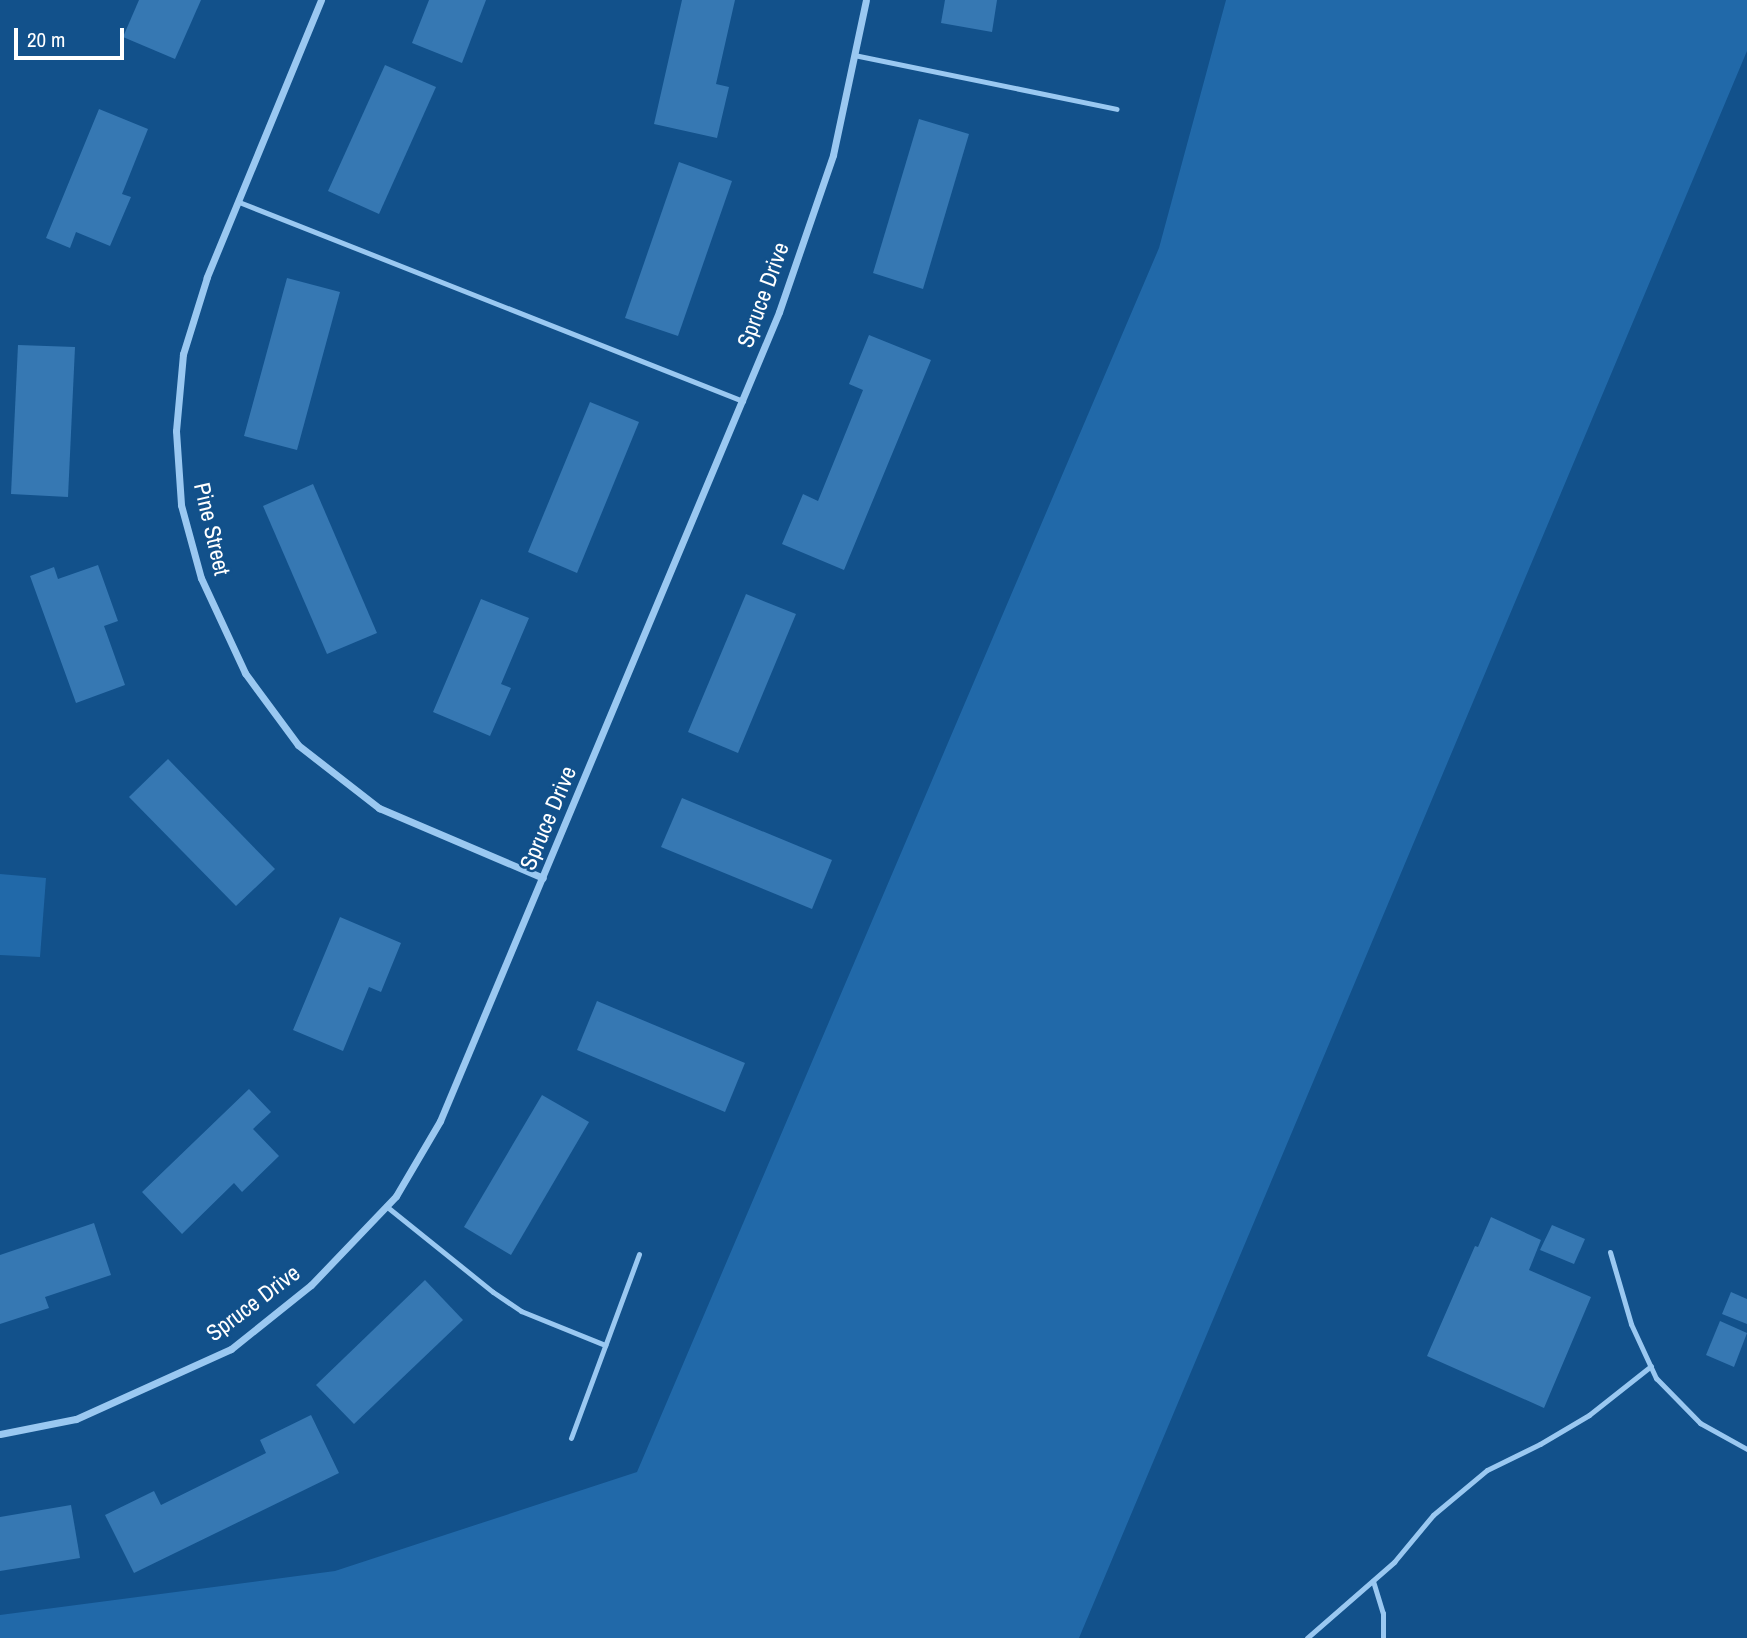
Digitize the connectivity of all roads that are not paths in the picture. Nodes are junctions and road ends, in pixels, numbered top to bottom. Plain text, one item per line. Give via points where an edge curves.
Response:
1 (321, 0) edge
2 (866, 0) edge
3 (854, 55) junction
4 (1116, 109) dead end
5 (239, 202) junction
6 (743, 401) junction
7 (543, 878) junction
8 (386, 1206) junction
9 (1610, 1252) dead end
10 (639, 1254) dead end
11 (605, 1345) junction
12 (1651, 1366) junction
13 (0, 1434) edge
14 (571, 1438) dead end
15 (1747, 1449) edge
16 (1373, 1581) junction
17 (1307, 1638) edge
18 (1383, 1638) edge

1 - 5 street, Pine Street
2 - 3 street, Spruce Drive
3 - 4 lane
3 - 6 street, Spruce Drive via 833,155
5 - 6 lane
5 - 7 street, Pine Street via 207,277 183,354 176,431 181,505 201,578 245,673 298,745 379,808
6 - 7 street, Spruce Drive
7 - 8 street, Spruce Drive via 440,1121
8 - 11 lane via 521,1311
8 - 13 street, Spruce Drive via 311,1284 231,1349 76,1419
9 - 12 lane via 1631,1324
10 - 11 lane
11 - 14 lane
12 - 15 lane via 1656,1378 1700,1423
12 - 16 lane via 1589,1415 1488,1470 1433,1515
16 - 17 lane
16 - 18 lane via 1383,1613

